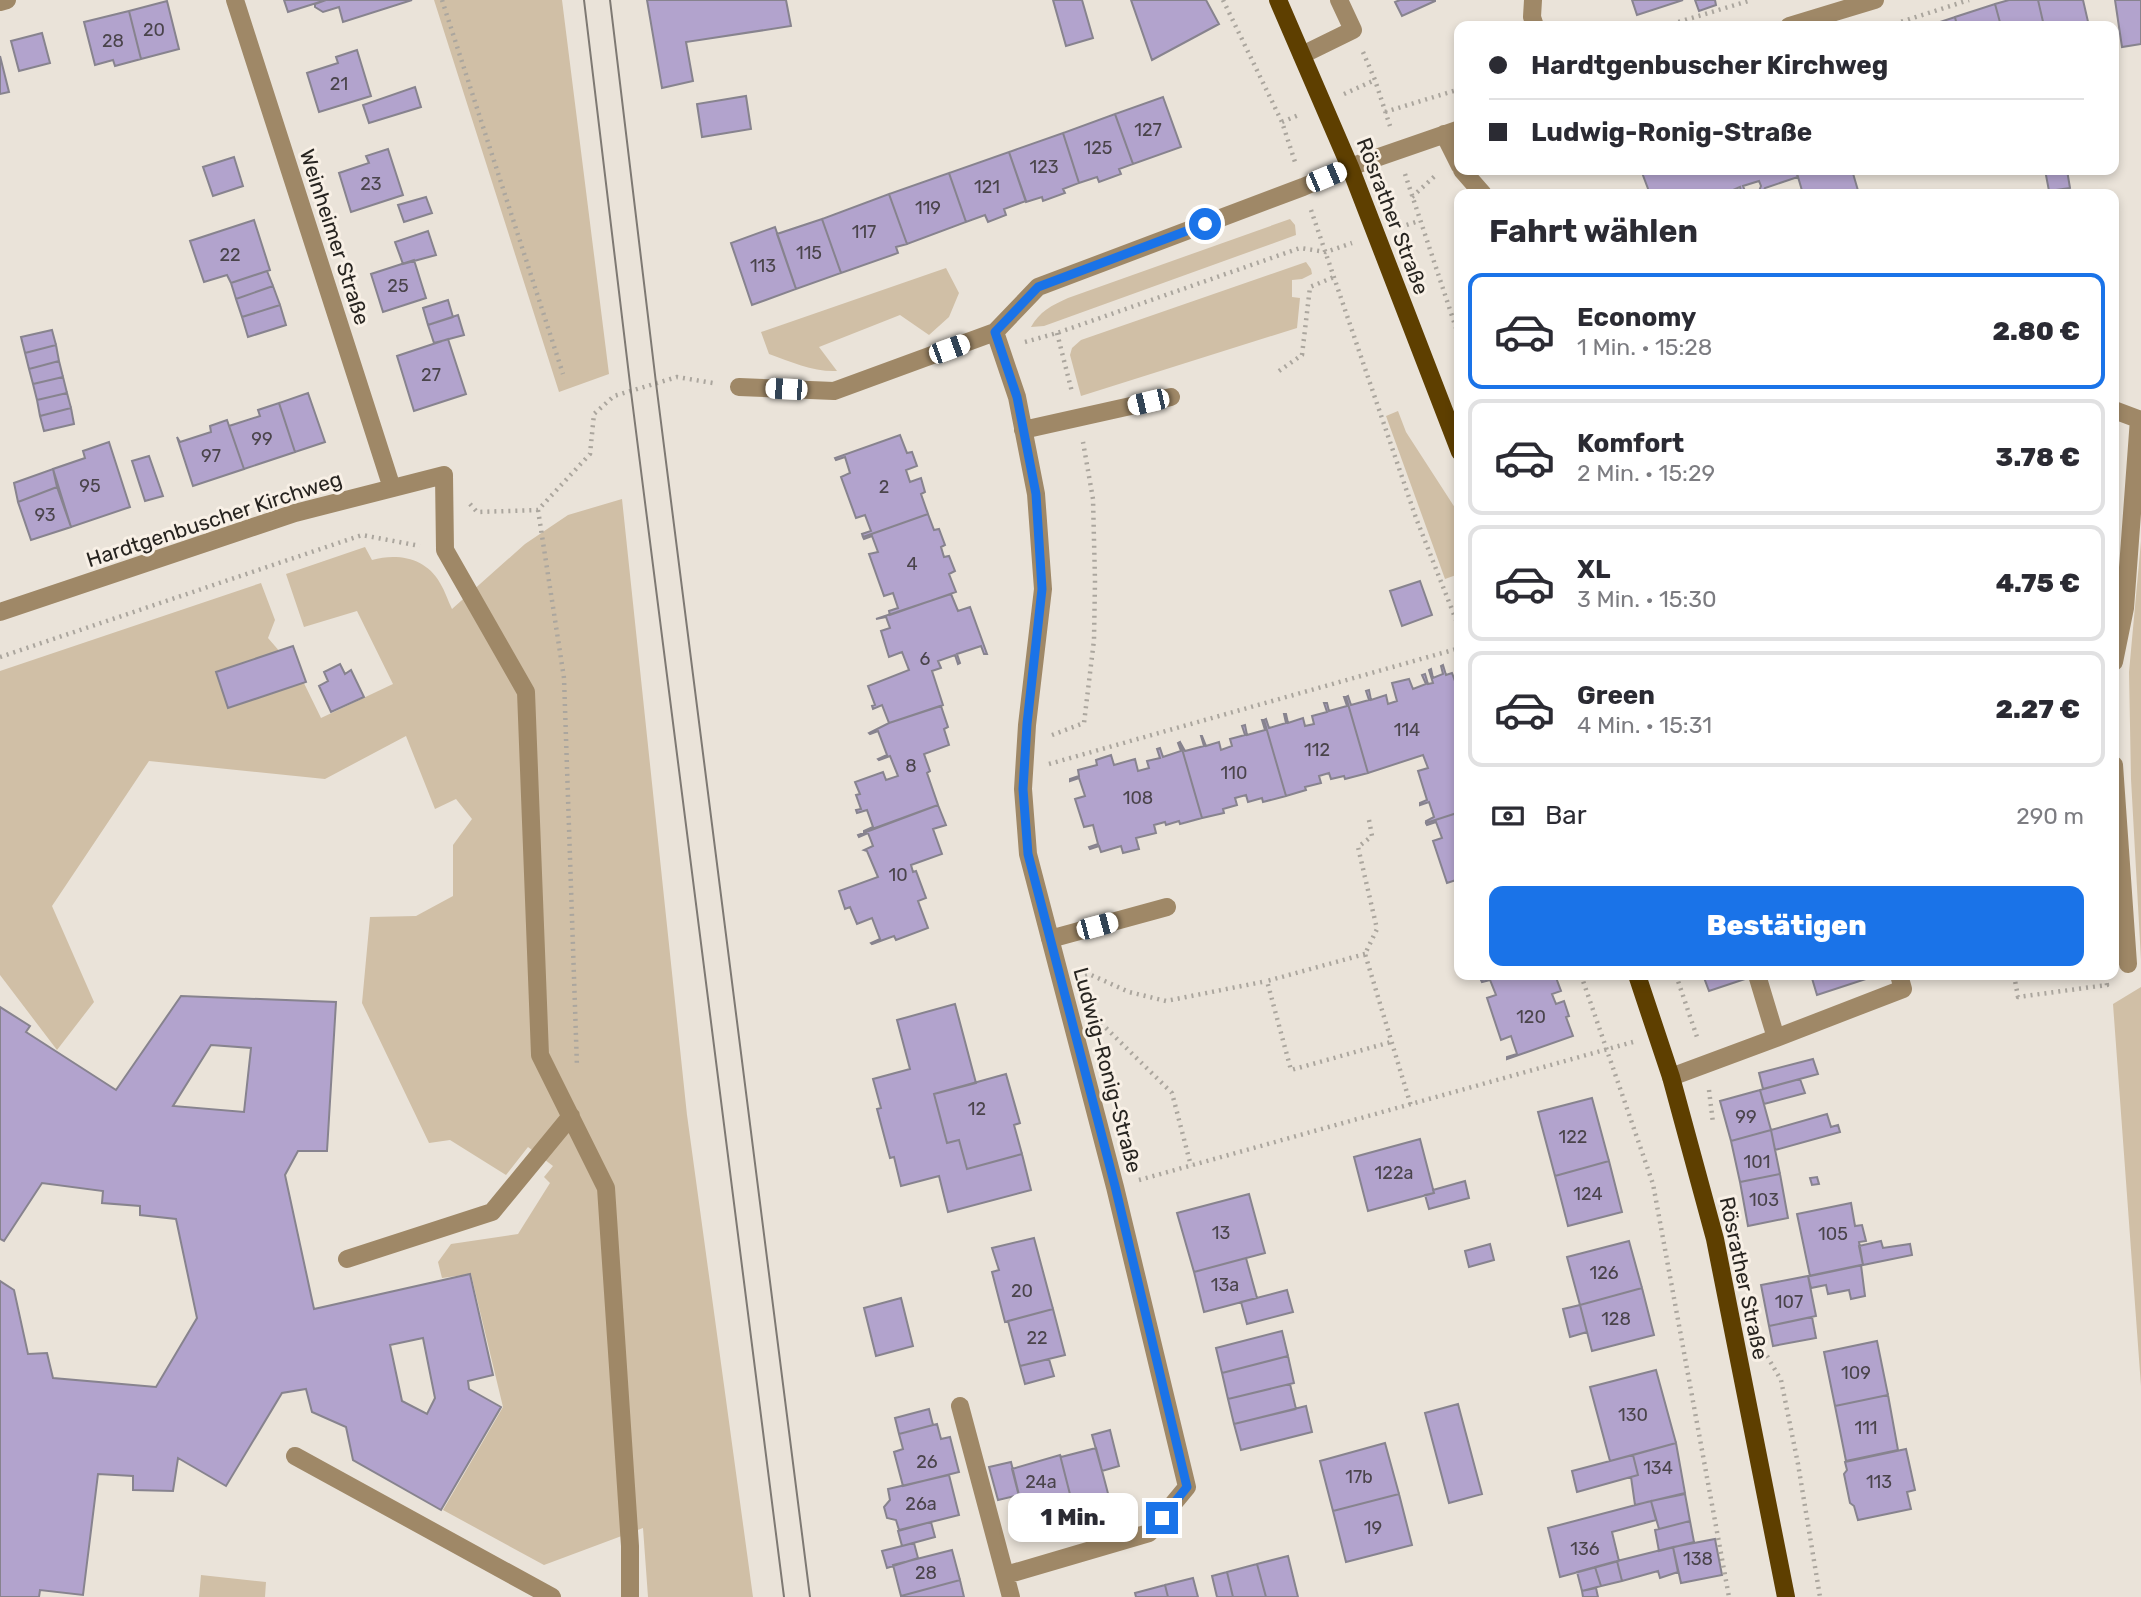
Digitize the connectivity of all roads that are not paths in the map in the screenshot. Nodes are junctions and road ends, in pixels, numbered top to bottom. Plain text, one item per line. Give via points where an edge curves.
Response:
1 (7, 0) edge
2 (235, 0) edge
3 (1278, 0) edge
4 (1339, 0) edge
5 (1533, 0) edge
6 (1875, 0) edge
7 (0, 2) edge
8 (1533, 21) edge
9 (1806, 21) edge
10 (1302, 55) junction
11 (1452, 131) edge
12 (1350, 167) junction
13 (1467, 175) edge
14 (1479, 189) edge
15 (995, 332) junction
16 (739, 387) road end
17 (1171, 397) dead end
18 (2119, 412) edge
19 (2140, 420) edge
20 (1023, 430) junction
21 (1454, 436) edge
22 (392, 488) junction
23 (0, 612) edge
24 (2119, 637) edge
25 (2119, 836) edge
26 (1167, 907) dead end
27 (1050, 939) junction
28 (2128, 964) dead end
29 (1639, 980) edge
30 (1759, 980) edge
31 (1900, 980) edge
32 (1776, 1038) junction
33 (1671, 1077) junction
34 (571, 1116) junction
35 (347, 1259) dead end
36 (960, 1406) dead end
37 (295, 1456) dead end
38 (1006, 1575) junction
39 (552, 1597) edge
40 (630, 1597) edge
41 (1011, 1597) edge
42 (1786, 1597) edge

1 - 7 street
2 - 22 street, Weinheimer Straße
3 - 10 main road, Rösrather Straße
4 - 10 street via 1353,30
5 - 8 street
6 - 9 street
10 - 12 main road, Rösrather Straße
11 - 12 street
12 - 15 street via 1038,287
12 - 21 main road, Rösrather Straße
13 - 14 street
15 - 16 street via 834,391
15 - 20 street, Ludwig-Ronig-Straße
17 - 20 street
18 - 19 street
19 - 24 street
20 - 27 street, Ludwig-Ronig-Straße via 1036,494 1042,589 1023,789 1028,854
22 - 23 street, Hardtgenbuscher Kirchweg via 295,513
22 - 34 street, Hardtgenbuscher Kirchweg via 444,475 445,550 526,692 540,1055
25 - 28 street
26 - 27 street
27 - 38 street, Ludwig-Ronig-Straße via 1187,1487 1149,1533
29 - 33 main road, Rösrather Straße
30 - 32 street
31 - 32 street via 1903,989
32 - 33 street
33 - 42 main road, Rösrather Straße via 1715,1239
34 - 35 street via 492,1212
34 - 40 street via 607,1188
36 - 38 street
37 - 39 street
38 - 41 street

